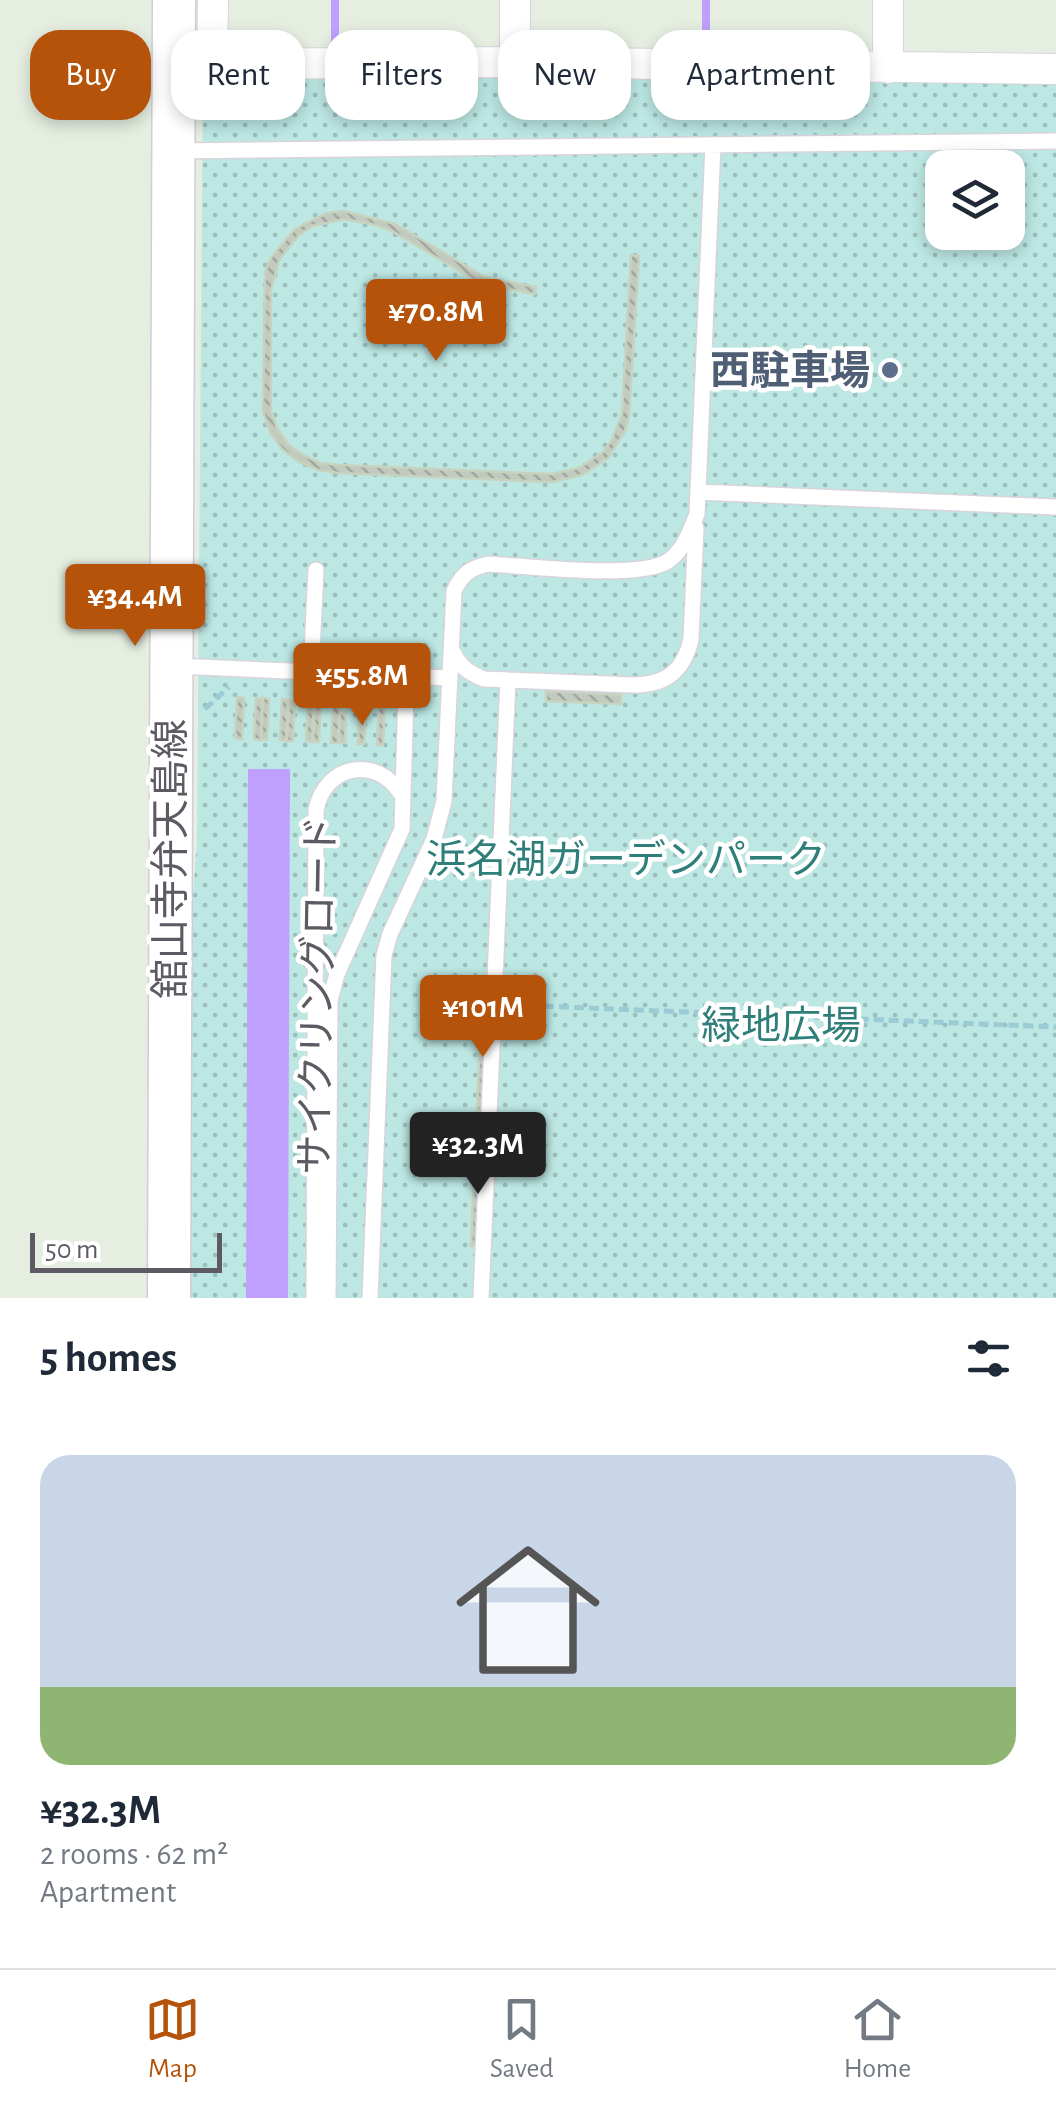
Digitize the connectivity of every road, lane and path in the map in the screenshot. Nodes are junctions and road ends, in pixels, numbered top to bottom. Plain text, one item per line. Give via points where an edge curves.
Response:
1 (174, 0) edge
2 (213, 0) edge
3 (515, 0) edge
4 (888, 0) edge
5 (515, 30) edge
6 (498, 62) edge
7 (631, 64) edge
8 (888, 68) junction
9 (1056, 68) edge
10 (1056, 142) edge
11 (713, 145) junction
12 (173, 151) junction
13 (698, 492) junction
14 (1056, 508) edge
15 (697, 514) junction
16 (316, 570) dead end
17 (451, 649) junction
18 (171, 666) junction
19 (311, 672) junction
20 (450, 678) junction
21 (508, 680) junction
22 (406, 692) dead end
23 (401, 794) junction
24 (494, 1004) junction
25 (1056, 1027) edge
26 (169, 1298) edge
27 (314, 1298) edge
28 (328, 1298) edge
29 (370, 1298) edge
30 (481, 1298) edge

1 - 12 main road, 舘山寺弁天島線
2 - 6 street via 212,64
3 - 5 street
4 - 8 street
7 - 8 street
8 - 9 street
10 - 11 lane
11 - 12 lane
11 - 13 lane
12 - 18 main road, 舘山寺弁天島線
13 - 14 lane
13 - 15 lane
15 - 17 lane via 676,554 652,568 473,568 454,591
15 - 21 lane via 691,639 678,670 650,685
16 - 19 lane
17 - 20 lane
17 - 21 lane via 470,674
18 - 19 lane
18 - 26 main road, 舘山寺弁天島線
19 - 20 lane
20 - 29 lane via 440,819 384,956
21 - 24 lane
22 - 23 lane, サイクリングロード
23 - 27 lane, サイクリングロード via 386,776 353,768 324,788 316,810
23 - 28 lane, サイクリングロード via 402,829 330,1000
24 - 25 path
24 - 30 lane

